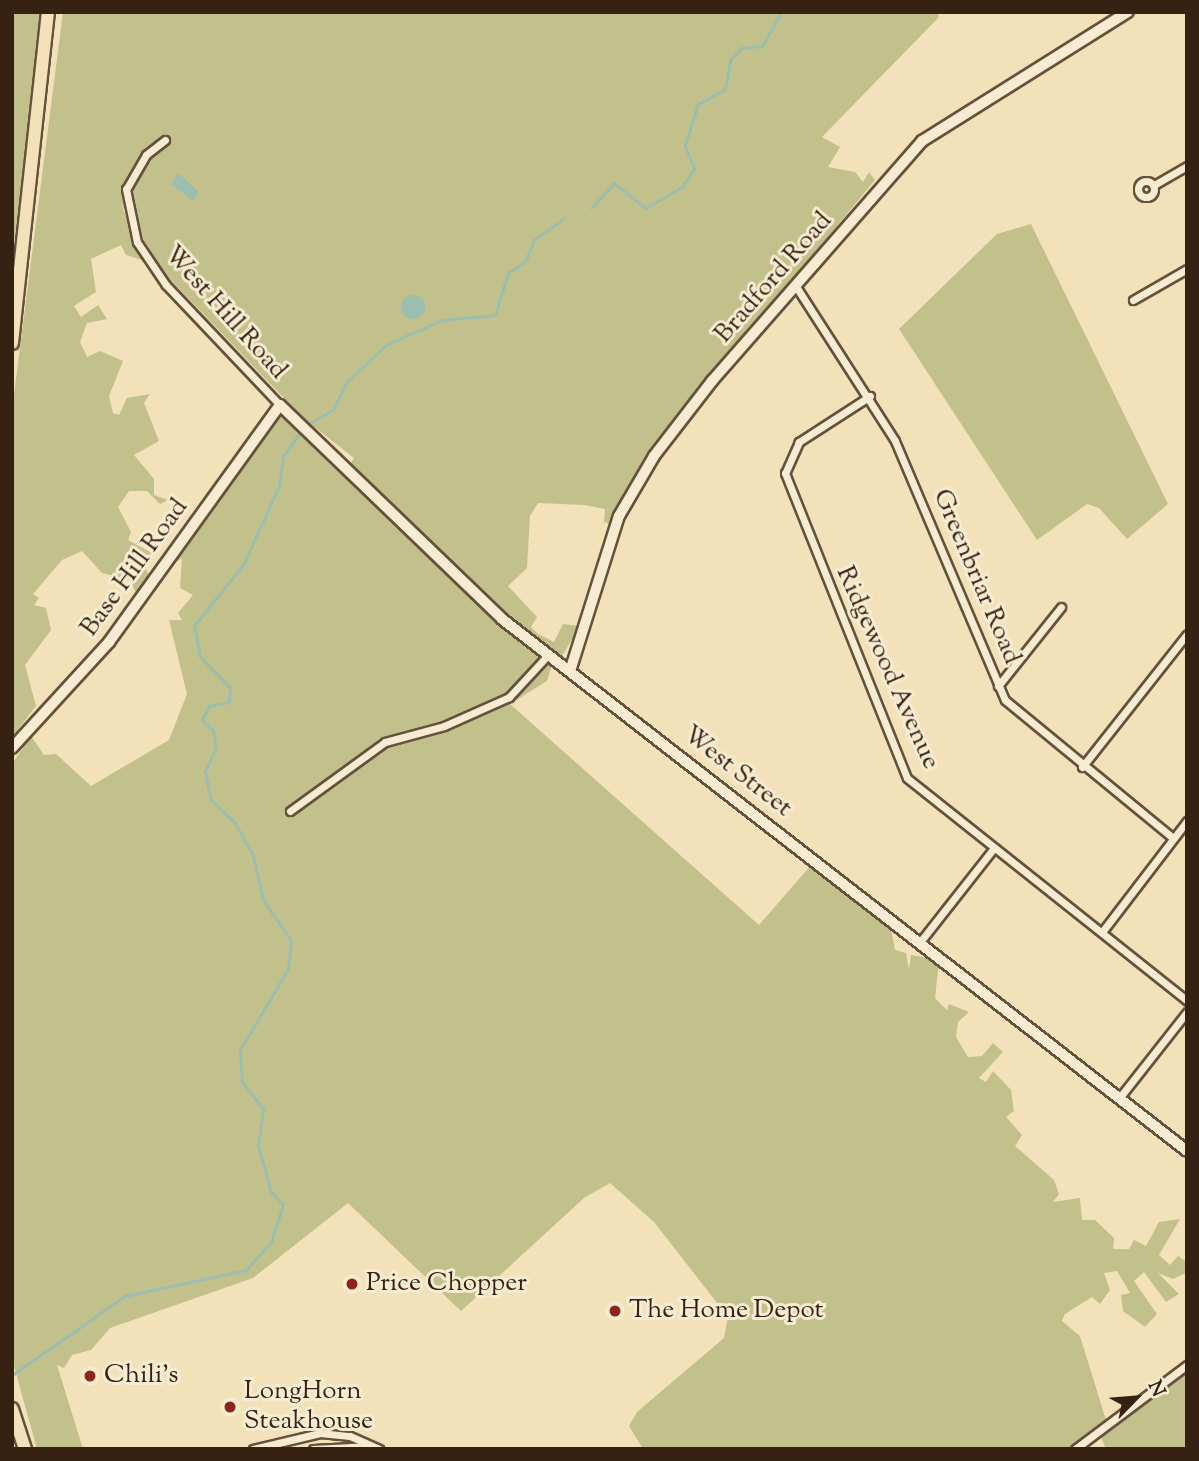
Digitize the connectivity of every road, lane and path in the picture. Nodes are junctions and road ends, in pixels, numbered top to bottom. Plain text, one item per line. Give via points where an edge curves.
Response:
1 (48, 12) edge
2 (1128, 12) edge
3 (165, 141) dead end
4 (1187, 166) edge
5 (1154, 185) dead end
6 (1187, 269) edge
7 (795, 285) junction
8 (1133, 300) dead end
9 (12, 343) edge
10 (870, 396) junction
11 (280, 405) junction
12 (1061, 607) dead end
13 (1187, 634) edge
14 (549, 654) junction
15 (571, 668) junction
16 (998, 686) junction
17 (12, 748) edge
18 (1082, 767) junction
19 (290, 811) dead end
20 (1187, 821) edge
21 (1173, 838) junction
22 (993, 848) junction
23 (1102, 932) junction
24 (920, 942) junction
25 (1187, 1001) edge
26 (1187, 1012) edge
27 (1120, 1097) junction
28 (1187, 1152) edge
29 (1187, 1365) edge
30 (12, 1409) edge
31 (271, 1446) edge
32 (375, 1447) edge
33 (25, 1449) edge
34 (253, 1449) edge
35 (278, 1449) edge
36 (313, 1449) edge
37 (1075, 1449) edge

1 - 9 highway
2 - 7 street, Bradford Road via 922,141
3 - 11 street, West Hill Road via 146,155 126,189 137,242 166,285
4 - 5 street
6 - 8 street
7 - 10 street, Greenbriar Road
7 - 15 street, Bradford Road via 645,470 610,542
10 - 16 street, Greenbriar Road via 904,458
10 - 22 street, Ridgewood Avenue via 792,449 785,464 789,493 907,778
11 - 14 street, West Street via 484,603
11 - 17 street, Base Hill Road via 109,642
12 - 16 street
13 - 18 street
14 - 15 street, West Street
14 - 19 street via 509,696 444,726 385,742
15 - 24 street, West Street
16 - 18 street, Greenbriar Road via 1020,718
18 - 21 street, Greenbriar Road
20 - 21 street
21 - 23 street
22 - 23 street, Ridgewood Avenue
22 - 24 street
23 - 25 street, Ridgewood Avenue
24 - 27 street, West Street
26 - 27 street
27 - 28 street, West Street
29 - 37 street
30 - 33 highway
31 - 32 street via 331,1433
31 - 34 street
31 - 35 street
32 - 36 street

